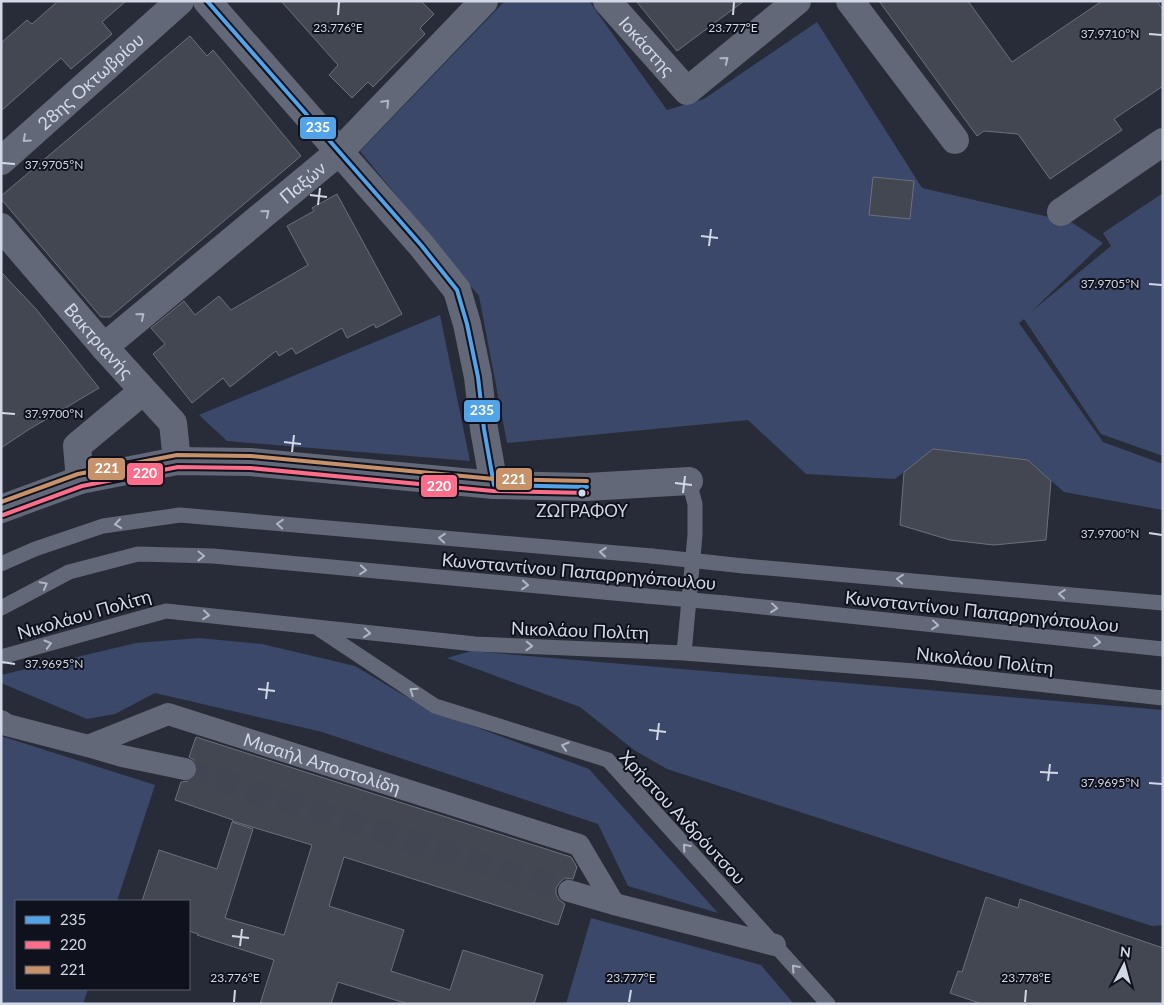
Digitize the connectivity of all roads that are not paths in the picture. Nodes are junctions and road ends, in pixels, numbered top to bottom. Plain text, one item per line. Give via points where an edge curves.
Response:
1 (180, 1) edge
2 (207, 1) edge
3 (484, 1) edge
4 (607, 1) edge
5 (797, 1) edge
6 (850, 1) edge
7 (955, 140) dead end
8 (1163, 142) edge
9 (340, 151) junction
10 (1, 161) edge
11 (1061, 212) dead end
12 (1, 227) edge
13 (104, 348) junction
14 (143, 391) junction
15 (177, 461) junction
16 (80, 480) junction
17 (689, 481) joint
18 (494, 485) junction
19 (1, 509) edge
20 (1, 564) edge
21 (1163, 602) edge
22 (1, 608) edge
23 (316, 627) junction
24 (1163, 649) edge
25 (684, 653) junction
26 (1, 657) edge
27 (1163, 698) edge
28 (1, 721) edge
29 (88, 746) junction
30 (185, 769) tunnel mouth
31 (570, 891) tunnel mouth
32 (614, 904) junction
33 (775, 945) junction
34 (828, 1004) edge

1 -> 10 street, 28ης Οκτωβρίου
2 - 9 street
9 -> 3 street, Παξών
4 -> 5 street, Ιοκάστης via 688,91
6 - 7 street
8 - 11 street
13 -> 9 street, Παξών
9 - 18 street via 457,290 478,377
12 - 13 street, Βακτριανής
13 - 14 street, Βακτριανής
14 - 15 street, Βακτριανής via 173,423
14 - 16 street via 77,446
15 - 16 street
15 - 18 street via 250,462
16 - 19 street
17 - 18 street via 587,487
17 - 25 lane via 695,504 695,535
21 -> 20 lane, Κωνσταντίνου Παπαρρηγόπουλου, bridge via 180,515 103,526 42,546
22 -> 24 lane, Κωνσταντίνου Παπαρρηγόπουλου, bridge via 68,572 138,554 213,556 725,603
23 -> 25 lane, Νικολάου Πολίτη via 475,644
26 -> 23 lane, Νικολάου Πολίτη via 166,611
33 -> 23 lane, Χρήστου Ανδρόυτσου via 608,760 436,706
25 - 27 lane, Νικολάου Πολίτη via 927,672
28 - 29 street
29 - 30 street
29 - 32 street, Μισαήλ Αποστολίδη via 168,714 579,845
31 - 32 street
32 - 33 street
34 -> 33 lane, Χρήστου Ανδρόυτσου

